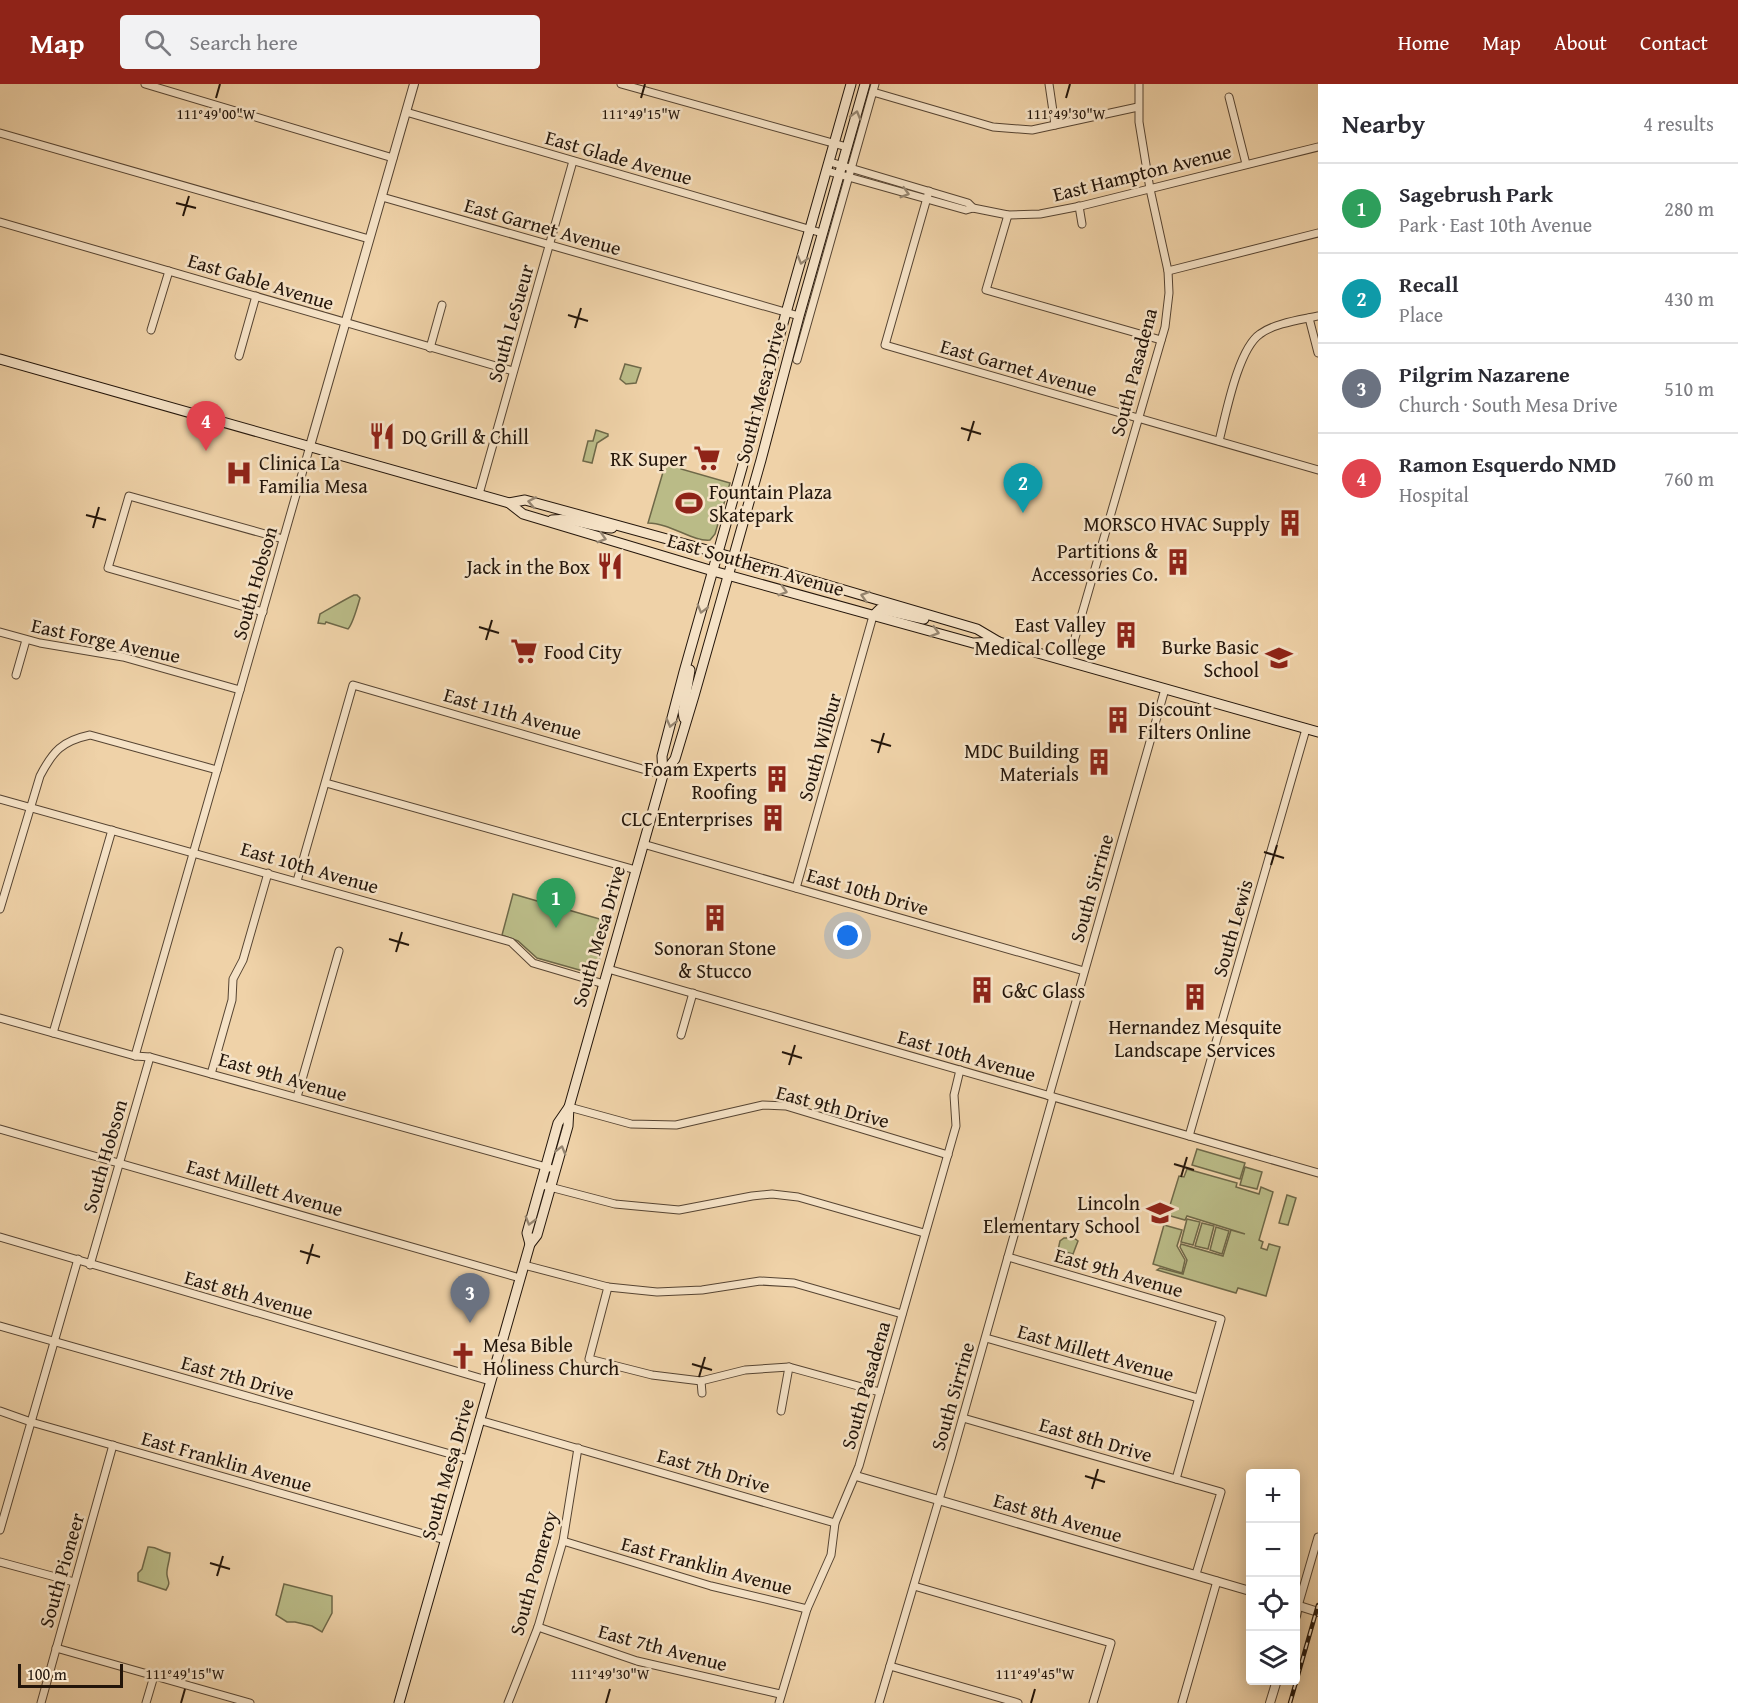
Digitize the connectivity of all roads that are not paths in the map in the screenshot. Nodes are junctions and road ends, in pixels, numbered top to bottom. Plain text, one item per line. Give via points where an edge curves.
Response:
1 (145, 84) edge
2 (414, 84) edge
3 (621, 84) edge
4 (852, 84) edge
5 (865, 84) edge
6 (1049, 84) edge
7 (1139, 84) edge
8 (874, 88) edge
9 (1229, 97) dead end
10 (1138, 107) junction
11 (406, 112) junction
12 (1055, 125) junction
13 (0, 133) edge
14 (835, 143) junction
15 (847, 147) junction
16 (1318, 147) edge
17 (393, 158) junction
18 (573, 161) junction
19 (1246, 164) junction
20 (829, 167) junction
21 (845, 171) junction
22 (1150, 189) junction
23 (928, 195) junction
24 (382, 197) junction
25 (1078, 206) junction
26 (1008, 215) junction
27 (0, 222) edge
28 (1082, 224) dead end
29 (810, 229) junction
30 (822, 233) junction
31 (1318, 233) edge
32 (369, 240) junction
33 (549, 245) junction
34 (169, 271) junction
35 (1168, 271) junction
36 (256, 296) junction
37 (442, 305) dead end
38 (787, 312) junction
39 (799, 316) junction
40 (1318, 316) edge
41 (1309, 318) junction
42 (345, 323) junction
43 (151, 330) dead end
44 (1161, 340) junction
45 (430, 348) junction
46 (1318, 353) edge
47 (239, 356) dead end
48 (0, 359) edge
49 (797, 360) dead end
50 (513, 371) junction
51 (1138, 419) junction
52 (1219, 441) junction
53 (310, 446) junction
54 (1318, 470) edge
55 (479, 494) junction
56 (509, 502) junction
57 (547, 521) junction
58 (621, 526) junction
59 (283, 539) junction
60 (718, 552) junction
61 (733, 557) junction
62 (712, 571) junction
63 (728, 576) junction
64 (262, 612) junction
65 (873, 615) junction
66 (941, 618) junction
67 (0, 632) edge
68 (26, 640) junction
69 (999, 642) junction
70 (688, 657) junction
71 (1068, 662) junction
72 (16, 675) dead end
73 (1165, 689) junction
74 (240, 690) junction
75 (686, 723) junction
76 (1306, 729) junction
77 (1318, 732) edge
78 (217, 771) junction
79 (663, 774) junction
80 (326, 783) junction
81 (0, 799) edge
82 (30, 807) junction
83 (112, 830) junction
84 (643, 844) junction
85 (194, 852) junction
86 (636, 870) junction
87 (268, 873) junction
88 (297, 881) junction
89 (796, 888) junction
90 (0, 909) edge
91 (339, 951) dead end
92 (608, 969) junction
93 (1084, 971) junction
94 (604, 984) junction
95 (693, 993) junction
96 (0, 1018) edge
97 (53, 1033) junction
98 (681, 1035) dead end
99 (135, 1056) junction
100 (150, 1057) junction
101 (960, 1070) junction
102 (211, 1074) junction
103 (297, 1097) junction
104 (1051, 1097) junction
105 (747, 1099) dead end
106 (569, 1107) junction
107 (747, 1109) junction
108 (0, 1129) edge
109 (1189, 1136) junction
110 (948, 1155) junction
111 (120, 1163) junction
112 (551, 1168) junction
113 (1318, 1173) edge
114 (541, 1184) junction
115 (551, 1187) junction
116 (924, 1233) junction
117 (0, 1237) edge
118 (530, 1244) junction
119 (1008, 1257) junction
120 (78, 1259) junction
121 (90, 1265) junction
122 (524, 1265) junction
123 (520, 1278) junction
124 (608, 1287) junction
125 (902, 1314) junction
126 (0, 1326) edge
127 (986, 1338) junction
128 (54, 1341) junction
129 (789, 1367) junction
130 (490, 1381) junction
131 (701, 1381) junction
132 (702, 1392) dead end
133 (880, 1392) junction
134 (1198, 1398) junction
135 (0, 1411) edge
136 (781, 1411) dead end
137 (963, 1418) junction
138 (479, 1420) junction
139 (31, 1422) junction
140 (113, 1445) junction
141 (578, 1448) junction
142 (468, 1459) junction
143 (856, 1476) junction
144 (1176, 1479) junction
145 (939, 1500) junction
146 (835, 1523) junction
147 (0, 1530) edge
148 (1318, 1537) edge
149 (445, 1540) junction
150 (563, 1541) junction
151 (0, 1562) edge
152 (1196, 1574) junction
153 (1217, 1581) junction
154 (74, 1582) junction
155 (914, 1586) junction
156 (1246, 1590) edge
157 (1300, 1595) edge
158 (1300, 1606) edge
159 (807, 1609) junction
160 (1318, 1612) edge
161 (538, 1627) junction
162 (56, 1648) junction
163 (890, 1666) junction
164 (154, 1676) junction
165 (1275, 1685) edge
166 (780, 1694) junction
167 (40, 1703) edge
168 (146, 1703) edge
169 (250, 1703) edge
170 (399, 1703) edge
171 (508, 1703) edge
172 (779, 1703) edge
173 (879, 1703) edge
174 (1018, 1703) edge
175 (1094, 1703) edge
176 (1182, 1703) edge
177 (1270, 1703) edge

1 - 17 street
2 - 11 street, South Hobson
3 - 14 street
4 - 14 main road, South Mesa Drive
15 -> 5 main road, South Mesa Drive
6 - 12 street
7 - 10 street, South Pasadena
8 - 12 street via 993,127 1032,130
8 - 21 street, South Mesa Drive
9 - 19 street
10 - 12 street
10 - 22 street, South Pasadena
11 - 17 street, South Hobson
11 - 18 street, East Glade Avenue
13 - 32 street
14 - 15 street
14 - 20 main road, South Mesa Drive
15 - 21 main road, South Mesa Drive
16 - 19 street, East Hampton Avenue
17 - 24 street, South Hobson
18 - 29 street, East Glade Avenue
18 - 33 street, South LeSueur
19 - 22 street, East Hampton Avenue
20 - 21 street, East Hampton Avenue
20 - 29 main road, South Mesa Drive
21 - 23 street, East Hampton Avenue
21 - 30 main road, South Mesa Drive
21 - 49 street, South Mesa Drive
22 - 25 street, East Hampton Avenue
22 - 35 street, South Pasadena
23 - 26 street, East Hampton Avenue via 966,210
23 - 51 street, East Garnet Avenue via 885,345
24 - 32 street, South Hobson
24 - 33 street, East Garnet Avenue
25 - 26 street, East Hampton Avenue via 1040,214
25 - 28 street
26 - 44 street via 986,290
27 - 34 street, East Gable Avenue
29 - 30 street, East Glade Avenue
29 -> 38 main road, South Mesa Drive
30 - 39 main road, South Mesa Drive
31 - 35 street
32 - 42 street, South Hobson
33 - 38 street, East Garnet Avenue
33 - 50 street, South LeSueur
34 - 36 street, East Gable Avenue
34 - 43 street
35 - 44 street, South Pasadena via 1168,311
36 - 42 street, East Gable Avenue
36 - 47 street
37 - 45 street
38 - 39 street, East Garnet Avenue
38 - 60 main road, South Mesa Drive
39 - 61 main road, South Mesa Drive
40 - 41 street
41 - 46 street
41 - 52 street via 1270,328 1248,345
42 - 45 street, East Gable Avenue
42 - 53 street, South Hobson
44 - 51 street, South Pasadena
45 - 50 street, East Gable Avenue
48 - 53 main road, East Southern Avenue
50 - 55 street, South LeSueur
51 - 52 street, East Garnet Avenue
51 - 71 street, South Pasadena
52 - 54 street, East Garnet Avenue
53 - 55 main road, East Southern Avenue
53 - 59 street, South Hobson
55 - 56 main road, East Southern Avenue
56 - 57 main road, East Southern Avenue via 523,514
58 -> 56 main road, East Southern Avenue via 525,500
57 - 58 main road via 567,519 611,528
57 -> 62 main road, East Southern Avenue
58 - 60 main road, East Southern Avenue
59 - 64 street, South Hobson
59 - 64 street via 129,496 118,532 108,568
60 - 61 main road, East Southern Avenue
60 - 62 main road, South Mesa Drive
61 - 63 main road, South Mesa Drive
66 -> 61 main road, East Southern Avenue
62 - 63 main road, East Southern Avenue
62 -> 70 main road, South Mesa Drive
63 -> 65 main road, East Southern Avenue
63 - 75 main road, South Mesa Drive
64 - 74 street, South Hobson
65 - 66 main road via 887,609 931,620
65 -> 69 main road, East Southern Avenue via 973,643
65 - 89 street, South Wilbur
66 - 69 main road, East Southern Avenue via 977,629
67 - 68 street, East Forge Avenue
68 - 72 street
68 - 74 street, East Forge Avenue via 111,654
69 - 71 main road, East Southern Avenue
70 - 75 main road via 690,671 683,712
70 -> 79 main road, South Mesa Drive via 662,756
71 - 73 main road, East Southern Avenue
73 - 76 main road, East Southern Avenue
73 - 93 street, South Sirrine
74 - 78 street, South Hobson
75 - 79 main road, South Mesa Drive via 675,759
76 - 77 main road, East Southern Avenue
76 - 109 street, South Lewis
78 - 82 street via 90,735 60,746 49,759
78 - 85 street, South Hobson
79 - 80 street, East 11th Avenue via 353,685
79 - 84 main road, South Mesa Drive
80 - 86 street
80 - 88 street
81 - 82 street, East 10th Avenue
82 - 83 street, East 10th Avenue
82 - 90 street
83 - 85 street, East 10th Avenue
83 - 97 street
84 - 86 main road, South Mesa Drive
84 - 89 street, East 10th Drive
85 - 87 street, East 10th Avenue
85 - 99 street, South Hobson
86 - 92 main road, South Mesa Drive
87 - 88 street, East 10th Avenue
87 - 102 street via 243,960 232,978 232,1000
88 - 94 street, East 10th Avenue via 510,942 532,963
89 - 93 street, East 10th Drive
91 - 103 street
92 - 94 main road, South Mesa Drive
92 - 95 street, East 10th Avenue
93 - 104 street, South Sirrine
94 - 106 main road, South Mesa Drive
95 - 98 street
95 - 101 street, East 10th Avenue
96 - 97 street, East 9th Avenue
97 - 99 street, East 9th Avenue
99 - 100 street, East 9th Avenue
100 - 102 street, East 9th Avenue
100 - 111 street, South Hobson
101 - 104 street, East 10th Avenue
101 - 110 street, South Pasadena via 954,1095 956,1125
102 - 103 street, East 9th Avenue
103 - 112 street, East 9th Avenue
104 - 109 street, East 10th Avenue
104 - 119 street, South Sirrine
105 - 107 street
106 - 107 street, East 9th Drive via 632,1124 676,1125
106 - 112 main road, South Mesa Drive via 558,1123
107 - 110 street, East 9th Drive via 786,1106
108 - 111 street, East Millett Avenue
109 - 113 street, East 10th Avenue
110 - 116 street, South Pasadena
111 - 121 street, South Hobson
111 - 123 street, East Millett Avenue
112 - 114 main road, South Mesa Drive
112 - 115 main road, South Mesa Drive
114 - 115 street
114 -> 118 main road, South Mesa Drive via 527,1233
115 - 116 street via 615,1204 679,1210 772,1194 798,1197
115 - 118 main road, South Mesa Drive via 537,1235
116 - 125 street, South Pasadena
117 - 120 street, East 8th Avenue
118 - 122 main road, South Mesa Drive
119 - 127 street, South Sirrine
119 - 134 street, East 9th Avenue via 1221,1319
120 - 121 street, East 8th Avenue
120 - 128 street
121 - 130 street, East 8th Avenue
122 - 123 main road, South Mesa Drive
122 - 124 street
123 - 130 main road, South Mesa Drive
124 - 125 street via 657,1292 760,1281 794,1283
124 - 131 street via 589,1359 652,1376
125 - 133 street, South Pasadena
126 - 128 street, East 7th Drive
127 - 134 street, East Millett Avenue
127 - 137 street, South Sirrine
128 - 139 street
128 - 142 street, East 7th Drive
129 - 131 street via 745,1370
129 - 133 street
129 - 136 street
130 - 138 main road, South Mesa Drive
131 - 132 street
133 - 143 street, South Pasadena
134 - 144 street
135 - 139 street, East Franklin Avenue
137 - 144 street, East 8th Drive
137 - 145 street, South Sirrine
138 - 141 street, East 7th Drive
138 - 142 main road, South Mesa Drive
139 - 140 street, East Franklin Avenue
139 - 147 street
140 - 149 street, East Franklin Avenue
140 - 154 street, South Pioneer
141 - 146 street, East 7th Drive
141 - 150 street, South Pomeroy
142 - 149 main road, South Mesa Drive
143 - 145 street, East 8th Avenue
143 - 146 street, South Pasadena
144 - 152 street, East 8th Drive via 1221,1492
145 - 152 street, East 8th Avenue
145 - 155 street, South Sirrine
146 - 159 street, South Pasadena via 831,1555
148 - 157 street
149 - 170 main road, South Mesa Drive
150 - 159 street, East Franklin Avenue via 711,1586
150 - 161 street, South Pomeroy
151 - 154 street
152 - 153 street, East 8th Avenue
153 - 156 street, East 8th Avenue
153 - 176 street
154 - 162 street, South Pioneer
155 - 163 street, South Sirrine
155 - 175 street via 1111,1643
158 - 160 street
159 - 166 street, South Pasadena
161 - 166 street, East 7th Avenue via 637,1661
161 - 171 street, South Pomeroy
162 - 164 street
162 - 167 street, South Pioneer
163 - 173 street, South Sirrine
163 - 174 street
164 - 168 street
164 - 169 street
165 - 177 street
166 - 172 street, South Pasadena

